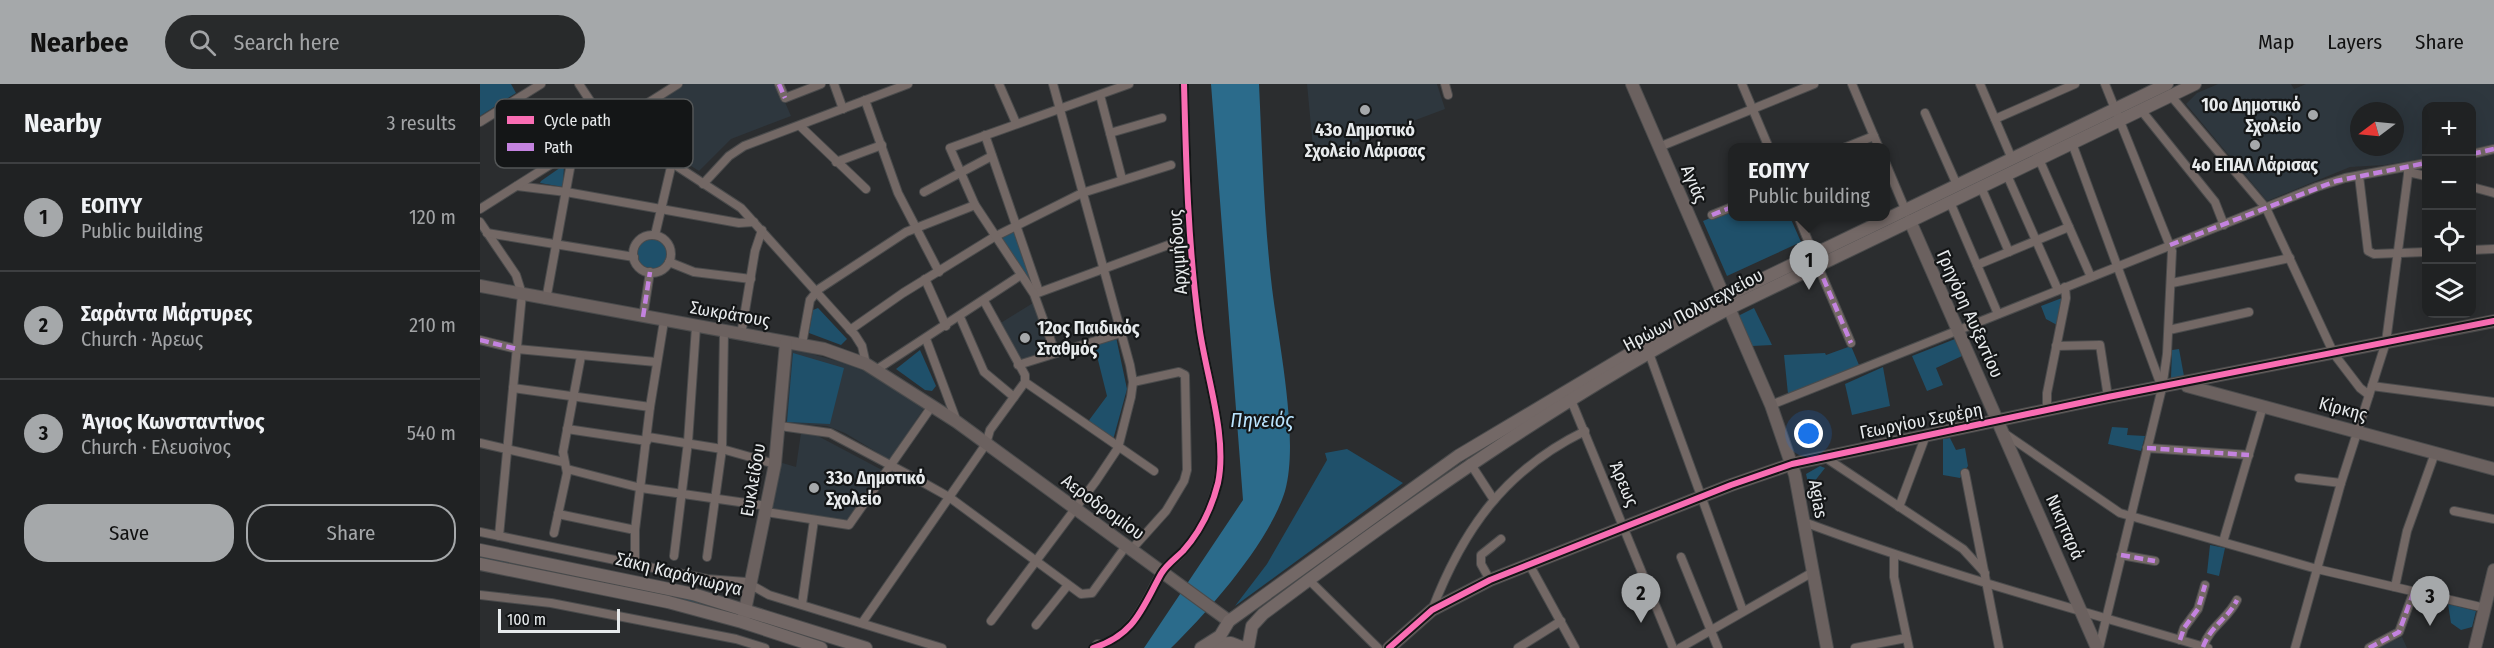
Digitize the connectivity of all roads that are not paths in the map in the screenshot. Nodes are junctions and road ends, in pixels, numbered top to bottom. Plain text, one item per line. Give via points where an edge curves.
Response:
1 (541, 84) edge
2 (579, 84) edge
3 (678, 84) edge
4 (779, 84) edge
5 (821, 84) edge
6 (834, 84) edge
7 (908, 84) edge
8 (999, 84) edge
9 (1053, 84) edge
10 (1184, 84) edge
11 (1445, 84) edge
12 (1632, 84) edge
13 (1742, 84) edge
14 (1814, 84) edge
15 (1852, 84) edge
16 (1980, 84) edge
17 (2075, 84) edge
18 (2106, 84) edge
19 (2195, 84) edge
20 (1124, 85) edge
21 (2169, 90) edge
22 (1100, 95) junction
23 (1448, 95) dead end
24 (518, 99) edge
25 (589, 99) edge
26 (654, 99) edge
27 (865, 100) junction
28 (1060, 108) junction
29 (843, 109) junction
30 (1753, 109) junction
31 (2141, 110) junction
32 (495, 113) edge
33 (1925, 113) dead end
34 (2118, 114) junction
35 (1162, 118) dead end
36 (1995, 119) junction
37 (480, 123) edge
38 (1016, 123) junction
39 (800, 126) junction
40 (1110, 133) junction
41 (985, 135) junction
42 (1874, 135) junction
43 (1767, 143) edge
44 (1854, 143) edge
45 (1877, 143) edge
46 (2072, 143) junction
47 (882, 145) junction
48 (1659, 147) junction
49 (2494, 149) edge
50 (2476, 153) edge
51 (992, 156) junction
52 (2012, 159) junction
53 (2039, 159) junction
54 (836, 162) junction
55 (1171, 165) dead end
56 (2422, 165) edge
57 (547, 168) edge
58 (570, 168) edge
59 (671, 168) edge
60 (678, 168) edge
61 (2409, 169) junction
62 (1890, 173) edge
63 (960, 174) junction
64 (2422, 174) edge
65 (2007, 175) junction
66 (2359, 176) junction
67 (1122, 180) junction
68 (703, 184) junction
69 (1957, 185) junction
70 (517, 186) junction
71 (1982, 188) junction
72 (2476, 188) edge
73 (866, 189) dead end
74 (566, 192) junction
75 (924, 192) dead end
76 (1082, 193) junction
77 (2494, 193) edge
78 (1950, 202) junction
79 (975, 205) junction
80 (2266, 208) junction
81 (480, 209) edge
82 (661, 209) junction
83 (1728, 209) edge
84 (1712, 215) dead end
85 (1908, 215) junction
86 (1800, 221) edge
87 (480, 222) edge
88 (754, 222) junction
89 (1017, 225) junction
90 (2224, 225) junction
91 (2069, 226) junction
92 (762, 230) junction
93 (916, 230) junction
94 (487, 233) junction
95 (655, 235) junction
96 (994, 237) junction
97 (2036, 240) junction
98 (1171, 244) dead end
99 (555, 245) junction
100 (2170, 246) junction
101 (2494, 249) edge
102 (2476, 250) edge
103 (2009, 252) junction
104 (2422, 252) edge
105 (1813, 253) junction
106 (2397, 254) junction
107 (634, 257) junction
108 (2290, 258) junction
109 (669, 262) junction
110 (1977, 265) junction
111 (1818, 266) junction
112 (2118, 266) junction
113 (1102, 268) junction
114 (650, 272) junction
115 (939, 272) junction
116 (1021, 275) junction
117 (2091, 277) junction
118 (751, 279) junction
119 (925, 279) junction
120 (2172, 283) junction
121 (480, 286) edge
122 (2062, 289) junction
123 (816, 292) junction
124 (1037, 293) junction
125 (522, 294) junction
126 (546, 300) junction
127 (984, 301) junction
128 (1726, 303) junction
129 (2249, 312) dead end
130 (1998, 314) junction
131 (643, 317) junction
132 (960, 317) junction
133 (664, 321) junction
134 (2494, 321) edge
135 (946, 326) junction
136 (696, 327) junction
137 (850, 330) junction
138 (1957, 330) junction
139 (2169, 330) junction
140 (724, 332) junction
141 (1121, 333) junction
142 (741, 335) junction
143 (926, 339) junction
144 (480, 340) edge
145 (2386, 342) junction
146 (786, 343) junction
147 (1851, 343) dead end
148 (802, 345) junction
149 (2056, 346) junction
150 (517, 349) junction
151 (1055, 352) junction
152 (1648, 353) junction
153 (2334, 354) junction
154 (581, 356) junction
155 (656, 362) junction
156 (1018, 365) junction
157 (871, 367) junction
158 (1025, 382) junction
159 (1133, 382) junction
160 (2182, 385) junction
161 (513, 388) junction
162 (2162, 388) junction
163 (2370, 390) junction
164 (1014, 397) junction
165 (2108, 397) junction
166 (573, 398) junction
167 (1571, 400) junction
168 (2494, 402) edge
169 (1771, 405) junction
170 (932, 406) junction
171 (2264, 406) junction
172 (650, 407) junction
173 (2047, 410) junction
174 (957, 422) junction
175 (780, 426) junction
176 (2001, 426) junction
177 (567, 429) junction
178 (1585, 431) junction
179 (2357, 432) junction
180 (1926, 435) junction
181 (647, 439) junction
182 (688, 442) junction
183 (480, 443) edge
184 (986, 444) junction
185 (1118, 448) junction
186 (2147, 448) junction
187 (722, 449) junction
188 (507, 451) junction
189 (2435, 453) junction
190 (2249, 455) junction
191 (1822, 456) junction
192 (1470, 463) junction
193 (775, 464) junction
194 (1792, 464) junction
195 (565, 465) junction
196 (892, 466) junction
197 (2494, 469) edge
198 (1154, 471) dead end
199 (1965, 473) dead end
200 (2299, 478) dead end
201 (2341, 483) junction
202 (641, 488) junction
203 (682, 493) junction
204 (1702, 496) junction
205 (716, 497) junction
206 (949, 497) junction
207 (1494, 500) junction
208 (1899, 507) junction
209 (1074, 508) junction
210 (766, 509) junction
211 (2454, 511) dead end
212 (558, 514) junction
213 (2130, 517) junction
214 (814, 519) junction
215 (2494, 519) edge
216 (1804, 522) junction
217 (1626, 527) junction
218 (635, 530) junction
219 (480, 532) edge
220 (554, 533) dead end
221 (499, 536) junction
222 (1502, 539) dead end
223 (2223, 542) junction
224 (1129, 548) junction
225 (480, 550) edge
226 (2121, 555) junction
227 (674, 556) dead end
228 (707, 556) dead end
229 (1894, 556) junction
230 (1681, 557) dead end
231 (2155, 561) dead end
232 (1037, 562) junction
233 (480, 564) edge
234 (635, 564) junction
235 (1529, 564) junction
236 (2316, 569) junction
237 (2494, 570) edge
238 (1163, 572) junction
239 (1813, 572) junction
240 (1985, 573) junction
241 (1309, 580) junction
242 (1490, 580) junction
243 (752, 584) junction
244 (1068, 585) junction
245 (1987, 585) junction
246 (2205, 585) dead end
247 (2395, 587) junction
248 (2414, 591) junction
249 (480, 595) edge
250 (2237, 600) dead end
251 (802, 604) junction
252 (2485, 608) junction
253 (746, 609) junction
254 (1432, 610) junction
255 (1743, 611) junction
256 (2082, 611) junction
257 (2106, 618) junction
258 (991, 621) dead end
259 (1229, 621) junction
260 (1561, 621) junction
261 (742, 622) junction
262 (862, 622) junction
263 (1036, 625) dead end
264 (1710, 630) junction
265 (1250, 633) junction
266 (723, 636) junction
267 (1906, 638) junction
268 (2180, 640) junction
269 (1097, 647) edge
270 (1204, 647) edge
271 (2205, 647) edge
272 (727, 648) edge
273 (765, 648) edge
274 (821, 648) edge
275 (866, 648) edge
276 (942, 648) edge
277 (1246, 648) edge
278 (1378, 648) edge
279 (1389, 648) edge
280 (1518, 648) edge
281 (1575, 648) edge
282 (1673, 648) edge
283 (1680, 648) edge
284 (1718, 648) edge
285 (1827, 648) edge
286 (1855, 648) edge
287 (1909, 648) edge
288 (1999, 648) edge
289 (2098, 648) edge
290 (2295, 648) edge
291 (2369, 648) edge
292 (2475, 648) edge

1 - 24 street
2 - 25 street
3 - 26 street
4 - 5 street via 785,98
6 - 29 street
7 - 27 street
8 - 38 street
9 - 28 street
10 - 238 street, Αρχιμήδους via 1195,292 1220,467 1214,496 1195,536
11 - 23 street
12 - 48 street, Αγιάς
13 - 30 street
14 - 30 street
15 - 42 street
16 - 36 street
17 - 36 street
18 - 34 street
19 - 21 main road, Ηρώων Πολυτεχνείου
20 - 22 street
21 - 31 main road, Ηρώων Πολυτεχνείου
21 - 34 main road, Ηρώων Πολυτεχνείου
21 - 80 street
22 - 28 street
22 - 40 street
27 - 29 street
27 - 47 street
28 - 38 street
28 - 76 street
29 - 39 street
30 - 43 street
30 - 48 street
31 - 34 main road, Ηρώων Πολυτεχνείου
31 - 90 street via 2215,202
32 - 37 street
33 - 69 street
34 - 46 main road, Ηρώων Πολυτεχνείου
34 - 52 main road, Ηρώων Πολυτεχνείου
34 - 100 street
35 - 40 street
36 - 52 street
38 - 41 street
39 - 54 street
39 - 68 street via 740,148
40 - 67 street
41 - 51 street
41 - 63 street via 950,148
42 - 44 street
42 - 45 street
46 - 53 main road, Ηρώων Πολυτεχνείου
46 - 112 street
47 - 54 street
47 - 93 street
48 - 128 street, Αγιάς
49 - 50 street
51 - 63 street
51 - 89 street
52 - 69 main road, Ηρώων Πολυτεχνείου
53 - 65 main road, Ηρώων Πολυτεχνείου
53 - 91 street
54 - 73 street
55 - 67 street
56 - 61 street
57 - 70 street
58 - 74 street
59 - 82 street
60 - 68 street
61 - 64 street
61 - 66 street
61 - 106 street
62 - 85 street, Γρηγόρη Αυξεντίου
63 - 75 street
63 - 79 street
65 - 71 main road, Ηρώων Πολυτεχνείου
65 - 97 street
66 - 80 street via 2317,187
66 - 106 street via 2368,251
67 - 76 street
68 - 88 street via 736,204
69 - 85 main road, Ηρώων Πολυτεχνείου
70 - 74 street
70 - 81 street
71 - 78 main road, Ηρώων Πολυτεχνείου
71 - 103 street
72 - 77 street
74 - 82 street
74 - 99 street
76 - 89 street
76 - 113 street
78 - 85 main road, Ηρώων Πολυτεχνείου
78 - 110 street
79 - 93 street
79 - 96 street
80 - 90 street
80 - 108 street
82 - 88 street via 742,224
82 - 95 street
83 - 84 street
85 - 105 main road, Ηρώων Πολυτεχνείου
85 - 111 main road, Ηρώων Πολυτεχνείου
85 - 138 street, Γρηγόρη Αυξεντίου
86 - 105 street
87 - 94 street
88 - 92 street
89 - 96 street
89 - 124 street
90 - 100 street
91 - 97 street
91 - 117 street
92 - 118 street
92 - 123 street
93 - 115 street
93 - 123 street via 896,238
94 - 99 street
94 - 125 street via 516,275
95 - 107 street via 638,242
95 - 109 street via 670,247
96 - 115 street
96 - 116 street
97 - 103 street
97 - 122 street
98 - 113 street
99 - 107 street
99 - 126 street
100 - 112 street
100 - 120 street
101 - 102 street
103 - 110 street
104 - 106 street
105 - 128 main road, Ηρώων Πολυτεχνείου
106 - 145 street
107 - 114 street via 641,268
108 - 120 street
108 - 153 street
109 - 114 street via 661,270
109 - 118 street via 694,272
110 - 130 street
111 - 128 main road, Ηρώων Πολυτεχνείου
111 - 147 street
112 - 117 street
112 - 162 street
113 - 124 street
113 - 141 street
114 - 131 street
115 - 119 street
116 - 124 street
116 - 127 street
117 - 122 street
118 - 142 street
119 - 135 street
119 - 137 street
120 - 139 street
121 - 125 street, Σωκράτους
122 - 130 street
122 - 149 street via 2066,298
123 - 137 street
123 - 148 street via 809,306
124 - 151 street
125 - 126 street, Σωκράτους
125 - 150 street
126 - 131 street, Σωκράτους
127 - 132 street
127 - 156 street
128 - 152 main road, Ηρώων Πολυτεχνείου
128 - 169 street, Agias
128 - 259 main road, Ηρώων Πολυτεχνείου via 1458,456
129 - 139 street
130 - 138 street
131 - 133 street, Σωκράτους
132 - 135 street
132 - 164 street via 984,372
133 - 136 street, Σωκράτους
133 - 155 street
134 - 145 street, Γεωργίου Σεφέρη
135 - 143 street
136 - 140 street, Σωκράτους
136 - 182 street
137 - 157 street
138 - 169 street
138 - 176 street, Γρηγόρη Αυξεντίου
139 - 162 street
140 - 142 street, Σωκράτους
140 - 187 street
141 - 151 street
141 - 159 street
142 - 146 street, Σωκράτους
143 - 157 street
143 - 174 street
144 - 150 street
145 - 153 street, Γεωργίου Σεφέρη
145 - 163 street
146 - 148 street, Σωκράτους
146 - 175 street, Ευκλείδου
148 - 157 street, Σωκράτους via 833,351
149 - 165 street via 2100,345
149 - 173 street
150 - 154 street
150 - 161 street
151 - 156 street
152 - 167 main road, Ηρώων Πολυτεχνείου
152 - 204 street
153 - 160 street, Γεωργίου Σεφέρη
153 - 163 street via 2360,388
154 - 155 street
154 - 166 street
155 - 172 street
156 - 158 street
157 - 170 street, Σωκράτους
158 - 164 street
158 - 185 street
159 - 185 street
159 - 224 street via 1179,372 1185,375 1187,470 1174,499
160 - 162 street, Γεωργίου Σεφέρη
160 - 171 street, Κίρκης
161 - 166 street
161 - 188 street
162 - 165 street, Γεωργίου Σεφέρη
162 - 186 street
163 - 168 street
163 - 179 street
164 - 184 street via 990,430
165 - 173 street, Γεωργίου Σεφέρη
166 - 172 street
166 - 177 street
167 - 178 street, Άρεως
167 - 192 main road, Ηρώων Πολυτεχνείου
169 - 194 street, Agias
170 - 174 street, Σωκράτους
170 - 196 street
171 - 179 street, Κίρκης
171 - 190 street
172 - 181 street
173 - 176 street, Γεωργίου Σεφέρη
174 - 184 street, Αεροδρομίου
175 - 193 street, Ευκλείδου
175 - 196 street via 830,433
176 - 180 street, Γεωργίου Σεφέρη
176 - 213 street via 2114,510
176 - 256 street, Νικηταρά
177 - 181 street
177 - 195 street
178 - 207 street via 1541,455
178 - 217 street, Άρεως
179 - 189 street, Κίρκης
179 - 201 street
180 - 191 street, Γεωργίου Σεφέρη
180 - 208 street
181 - 182 street
181 - 202 street
182 - 187 street
182 - 203 street
183 - 188 street
184 - 206 street
184 - 209 street, Αεροδρομίου
185 - 198 street
185 - 209 street
186 - 190 street
186 - 213 street
187 - 193 street
187 - 205 street
188 - 195 street
188 - 221 street
189 - 197 street, Κίρκης
189 - 247 street via 2409,522
190 - 223 street
191 - 194 street, Γεωργίου Σεφέρη
191 - 208 street
192 - 207 street
192 - 241 main road, Ηρώων Πολυτεχνείου
193 - 210 street, Ευκλείδου
194 - 204 street, Γεωργίου Σεφέρη
194 - 216 street, Agias
195 - 202 street
195 - 212 street
196 - 206 street
196 - 214 street via 849,525
199 - 240 street
200 - 201 street
201 - 236 street
202 - 203 street
202 - 218 street
203 - 205 street
203 - 227 street
204 - 217 street, Γεωργίου Σεφέρη
204 - 255 street
205 - 210 street
205 - 228 street
206 - 232 street
206 - 262 street
207 - 254 street via 1457,554
208 - 240 street via 1963,549
209 - 224 street, Αεροδρομίου
209 - 232 street
210 - 214 street
210 - 243 street, Ευκλείδου
211 - 215 street
212 - 218 street
212 - 220 street
213 - 223 street
213 - 226 street
214 - 251 street
216 - 229 street
216 - 239 street, Agias
217 - 235 street, Γεωργίου Σεφέρη
217 - 282 street, Άρεως
218 - 234 street
219 - 221 street
221 - 234 street
222 - 242 street via 1481,555
223 - 236 street
224 - 238 street, Αεροδρομίου
224 - 244 street via 1089,595
225 - 253 main road, Σάκη Καράγιωργα via 654,584
226 - 231 street
226 - 257 street
229 - 245 street
229 - 267 street via 1894,577
230 - 264 street
232 - 244 street
232 - 258 street
233 - 261 main road, Σάκη Καράγιωργα via 653,598
234 - 243 street
235 - 242 street, Γεωργίου Σεφέρη
235 - 260 street
236 - 247 street
236 - 290 street
237 - 252 street
238 - 259 street, Αεροδρομίου
238 - 269 street via 1134,622
239 - 255 street
239 - 285 street, Agias
240 - 245 street
241 - 265 main road, Ηρώων Πολυτεχνείου via 1263,614
241 - 278 street
242 - 254 street, Γεωργίου Σεφέρη
243 - 251 street via 769,595
243 - 253 street, Ευκλείδου
244 - 263 street
245 - 256 street
245 - 288 street
246 - 268 street via 2198,609
247 - 248 street
248 - 252 street
248 - 291 street via 2399,632
249 - 266 street via 551,603
250 - 271 street via 2233,609 2215,624
251 - 262 street
252 - 292 street
253 - 261 street, Ευκλείδου
253 - 275 main road, Σάκη Καράγιωργα
254 - 279 street, Γεωργίου Σεφέρη
255 - 264 street
256 - 257 street
256 - 289 street, Νικηταρά
257 - 268 street
257 - 289 street
259 - 265 main road via 1242,621
259 - 270 main road, Ηρώων Πολυτεχνείου via 1222,634
260 - 280 street
260 - 281 street
261 - 274 main road, Σάκη Καράγιωργα
262 - 276 street
264 - 283 street
264 - 284 street
265 - 277 main road
266 - 272 street
266 - 273 street
267 - 286 street
267 - 287 street
268 - 271 street
270 - 277 main road via 1226,642

